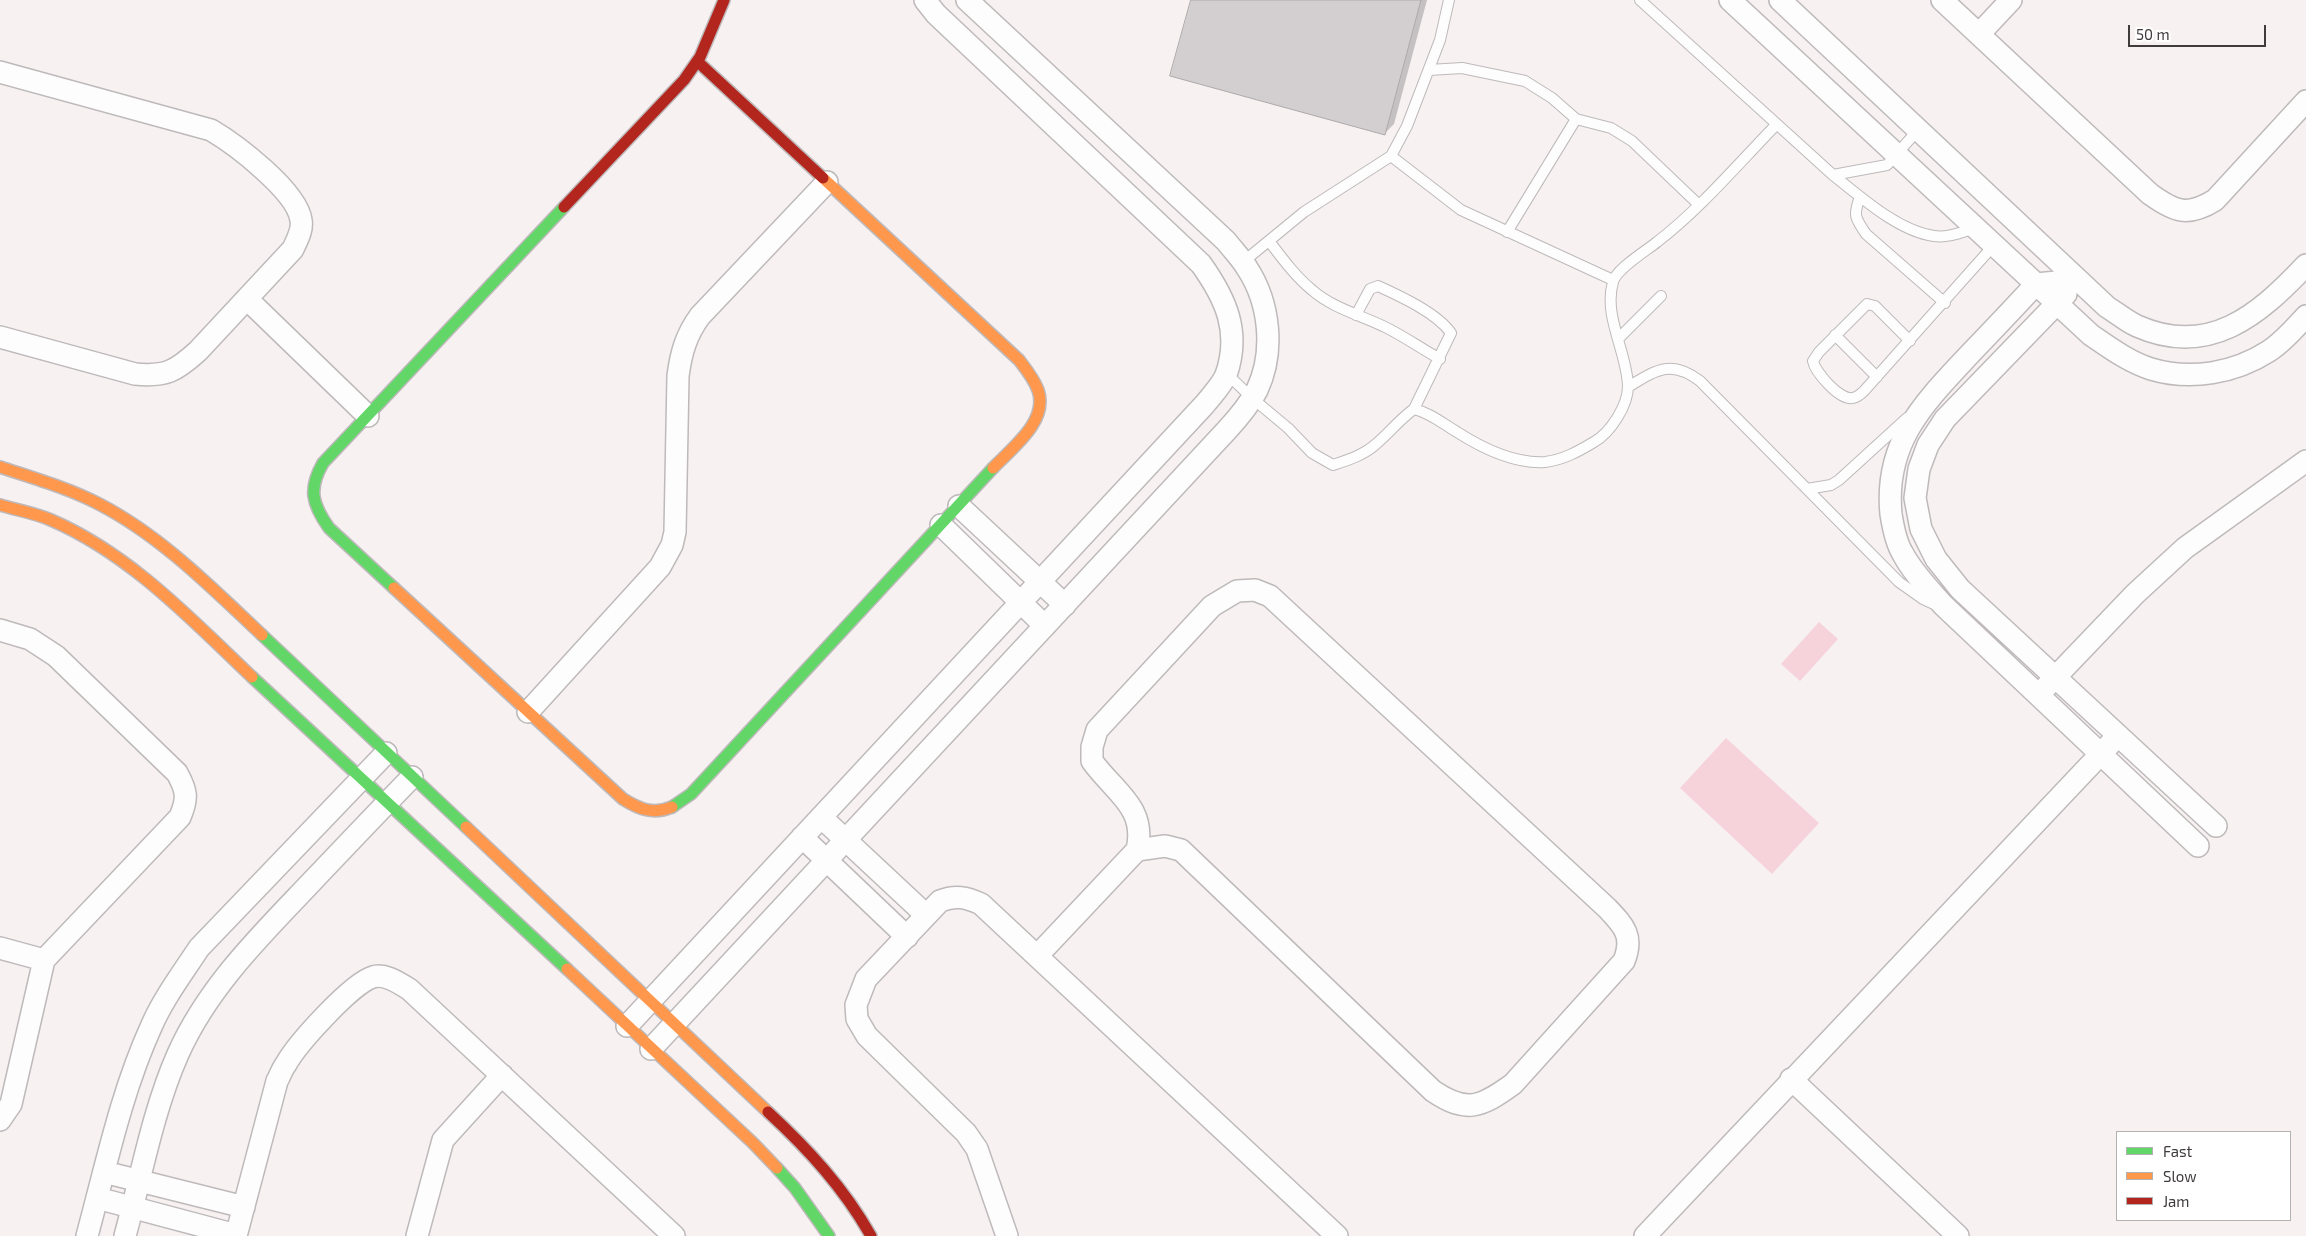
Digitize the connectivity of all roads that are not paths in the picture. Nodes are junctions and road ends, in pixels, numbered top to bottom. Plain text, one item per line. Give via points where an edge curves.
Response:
1 (724, 0) edge
2 (925, 0) edge
3 (967, 0) edge
4 (1449, 0) edge
5 (1640, 0) edge
6 (1730, 0) edge
7 (1780, 0) edge
8 (1942, 0) edge
9 (2010, 0) edge
10 (1979, 34) junction
11 (1019, 48) junction
12 (697, 62) junction
13 (994, 68) junction
14 (1429, 70) junction
15 (0, 72) edge
16 (2306, 101) edge
17 (1576, 119) junction
18 (1776, 125) junction
19 (1918, 130) junction
20 (1897, 155) junction
21 (1391, 156) junction
22 (1833, 175) junction
23 (827, 182) junction
24 (1860, 196) junction
25 (1698, 204) junction
26 (1976, 228) junction
27 (1507, 232) junction
28 (1269, 241) junction
29 (1994, 245) junction
30 (1243, 262) junction
31 (2306, 265) edge
32 (1613, 280) junction
33 (2078, 280) junction
34 (2036, 284) junction
35 (1661, 296) dead end
36 (248, 299) junction
37 (1945, 303) junction
38 (2057, 303) junction
39 (1356, 314) junction
40 (2306, 316) edge
41 (1835, 335) junction
42 (0, 338) edge
43 (1618, 339) junction
44 (1910, 341) junction
45 (1440, 359) junction
46 (1226, 373) junction
47 (1877, 377) junction
48 (1628, 386) junction
49 (1252, 398) junction
50 (1925, 402) junction
51 (1414, 409) junction
52 (368, 416) junction
53 (2306, 460) edge
54 (0, 467) edge
55 (1806, 489) junction
56 (0, 505) edge
57 (958, 506) junction
58 (941, 525) junction
59 (1040, 582) junction
60 (1020, 602) junction
61 (1065, 604) junction
62 (1952, 614) junction
63 (1045, 626) junction
64 (0, 630) edge
65 (2055, 677) junction
66 (2039, 695) junction
67 (528, 712) junction
68 (2118, 735) junction
69 (386, 753) junction
70 (2100, 753) junction
71 (412, 776) junction
72 (362, 778) junction
73 (387, 802) junction
74 (821, 817) junction
75 (2216, 826) dead end
76 (802, 837) junction
77 (846, 840) junction
78 (2198, 846) dead end
79 (1137, 850) junction
80 (827, 861) junction
81 (926, 915) junction
82 (906, 936) junction
83 (0, 948) edge
84 (1037, 956) junction
85 (44, 960) junction
86 (650, 1000) junction
87 (675, 1024) junction
88 (626, 1026) junction
89 (652, 1049) junction
90 (502, 1075) junction
91 (1791, 1079) junction
92 (0, 1120) edge
93 (104, 1172) junction
94 (140, 1181) junction
95 (97, 1198) junction
96 (244, 1207) junction
97 (132, 1208) junction
98 (87, 1236) edge
99 (125, 1236) edge
100 (236, 1236) edge
101 (417, 1236) edge
102 (674, 1236) edge
103 (829, 1236) edge
104 (871, 1236) edge
105 (1008, 1236) edge
106 (1337, 1236) edge
107 (1646, 1236) edge
108 (1958, 1236) edge

1 - 12 street
2 - 13 street
3 - 11 street
4 - 14 lane
5 - 18 lane
6 - 20 street
7 - 19 street
8 - 10 street
9 - 10 street
10 - 16 street via 2150,194 2168,207 2183,211 2200,210 2215,200
11 - 13 street
11 - 30 street via 1226,241
12 - 23 street
12 - 52 street via 684,80
13 - 46 street via 1201,264 1219,290 1230,316 1232,347
14 - 17 lane via 1462,68 1525,81
14 - 21 lane via 1407,126
15 - 36 street via 211,130 241,150 284,190 302,220 300,235 293,249
17 - 25 lane via 1611,128 1632,141
17 - 27 lane
18 - 22 lane
18 - 25 lane
19 - 20 lane
19 - 33 street
20 - 22 lane via 1887,165
20 - 26 street
21 - 27 lane via 1461,210
21 - 28 lane via 1304,212
22 - 24 lane
23 - 57 street via 1019,360 1041,395 1040,413 1033,425
23 - 67 street via 689,331 678,376 675,532 672,545 660,567
24 - 26 lane via 1900,224 1935,236
24 - 37 lane via 1854,211 1866,234
25 - 32 lane
26 - 29 street
27 - 32 lane
28 - 30 lane
28 - 39 lane via 1312,291 1341,310
29 - 34 street
29 - 37 lane
30 - 49 street via 1263,299 1268,330 1266,362
31 - 33 street via 2278,295 2246,319 2223,331 2196,336 2165,335 2136,326 2107,307
32 - 43 lane via 1611,302
33 - 34 street
33 - 38 street
34 - 38 street
34 - 50 street
35 - 43 lane
36 - 42 street via 198,351 167,374 135,374
36 - 52 street
37 - 44 lane
38 - 40 street via 2119,354 2151,369 2183,374 2212,373 2245,365 2271,350
38 - 65 street via 1945,419 1928,445 1919,469 1915,498 1921,529 1936,559 1960,589
39 - 45 lane
39 - 45 lane via 1370,289 1378,286 1398,295 1444,324 1450,333
41 - 44 lane via 1864,305 1870,303
41 - 47 lane
41 - 47 lane via 1813,361 1814,368 1822,377 1848,398 1855,398
43 - 48 lane
44 - 47 lane
45 - 51 lane
46 - 49 lane
46 - 59 street via 1206,404
48 - 51 lane via 1625,404 1603,437 1571,455 1545,462 1511,458 1473,442 1428,412
48 - 55 lane via 1664,370 1686,371 1700,381
49 - 51 lane via 1312,453 1333,465 1354,458 1375,445
49 - 61 street via 1227,430
50 - 55 lane via 1839,480 1831,485
50 - 62 street via 1907,430 1895,462 1889,495 1893,527 1902,554
52 - 67 street via 316,474 312,488 318,514 329,528
53 - 65 street via 2185,548 2135,594
54 - 69 street via 113,511 151,538 207,584
55 - 62 lane via 1899,582
56 - 72 street via 54,521 97,543 130,566
57 - 58 street
57 - 59 street
58 - 60 street
58 - 67 street via 691,794 675,806 647,812 634,807
59 - 60 street
59 - 61 street
60 - 63 street
60 - 74 street
61 - 63 street
62 - 66 street
63 - 77 street
64 - 85 street via 30,639 56,656 177,773 186,789 180,818
65 - 66 street
65 - 68 street
66 - 70 street
68 - 70 street
68 - 75 street
69 - 71 street
69 - 72 street
70 - 78 street
70 - 91 street
71 - 73 street
71 - 86 street
72 - 73 street
72 - 93 street via 199,948 152,1025 129,1080
73 - 88 street
73 - 94 street via 264,932 226,975 201,1011 178,1054 162,1096
74 - 76 street
74 - 77 street
76 - 80 street
76 - 86 street
77 - 80 street
77 - 81 street
79 - 79 street via 1165,846 1181,850 1433,1091 1451,1103 1480,1103 1512,1084 1624,961 1629,948 1628,936 1622,925 1607,908 1270,596 1255,590 1237,591 1212,606 1098,730 1092,747 1092,761 1138,817 1140,837
79 - 84 street
80 - 82 street
80 - 87 street
81 - 82 street
81 - 84 street via 940,901 961,897 971,899 981,904
82 - 105 street via 866,979 856,1005 857,1019 867,1036 966,1133 977,1149
83 - 85 street
84 - 106 street
85 - 92 street via 11,1104
86 - 87 street
86 - 88 street
87 - 89 street
87 - 104 street via 804,1146 834,1180
88 - 89 street
89 - 103 street via 753,1143 795,1188
90 - 96 street via 409,989 393,979 375,976 351,990 286,1064 277,1081
90 - 101 street via 443,1140
90 - 102 street
91 - 107 street
91 - 108 street
93 - 94 street
93 - 95 street
94 - 96 street
94 - 97 street
95 - 97 street
95 - 98 street
96 - 100 street
97 - 99 street
97 - 100 street

